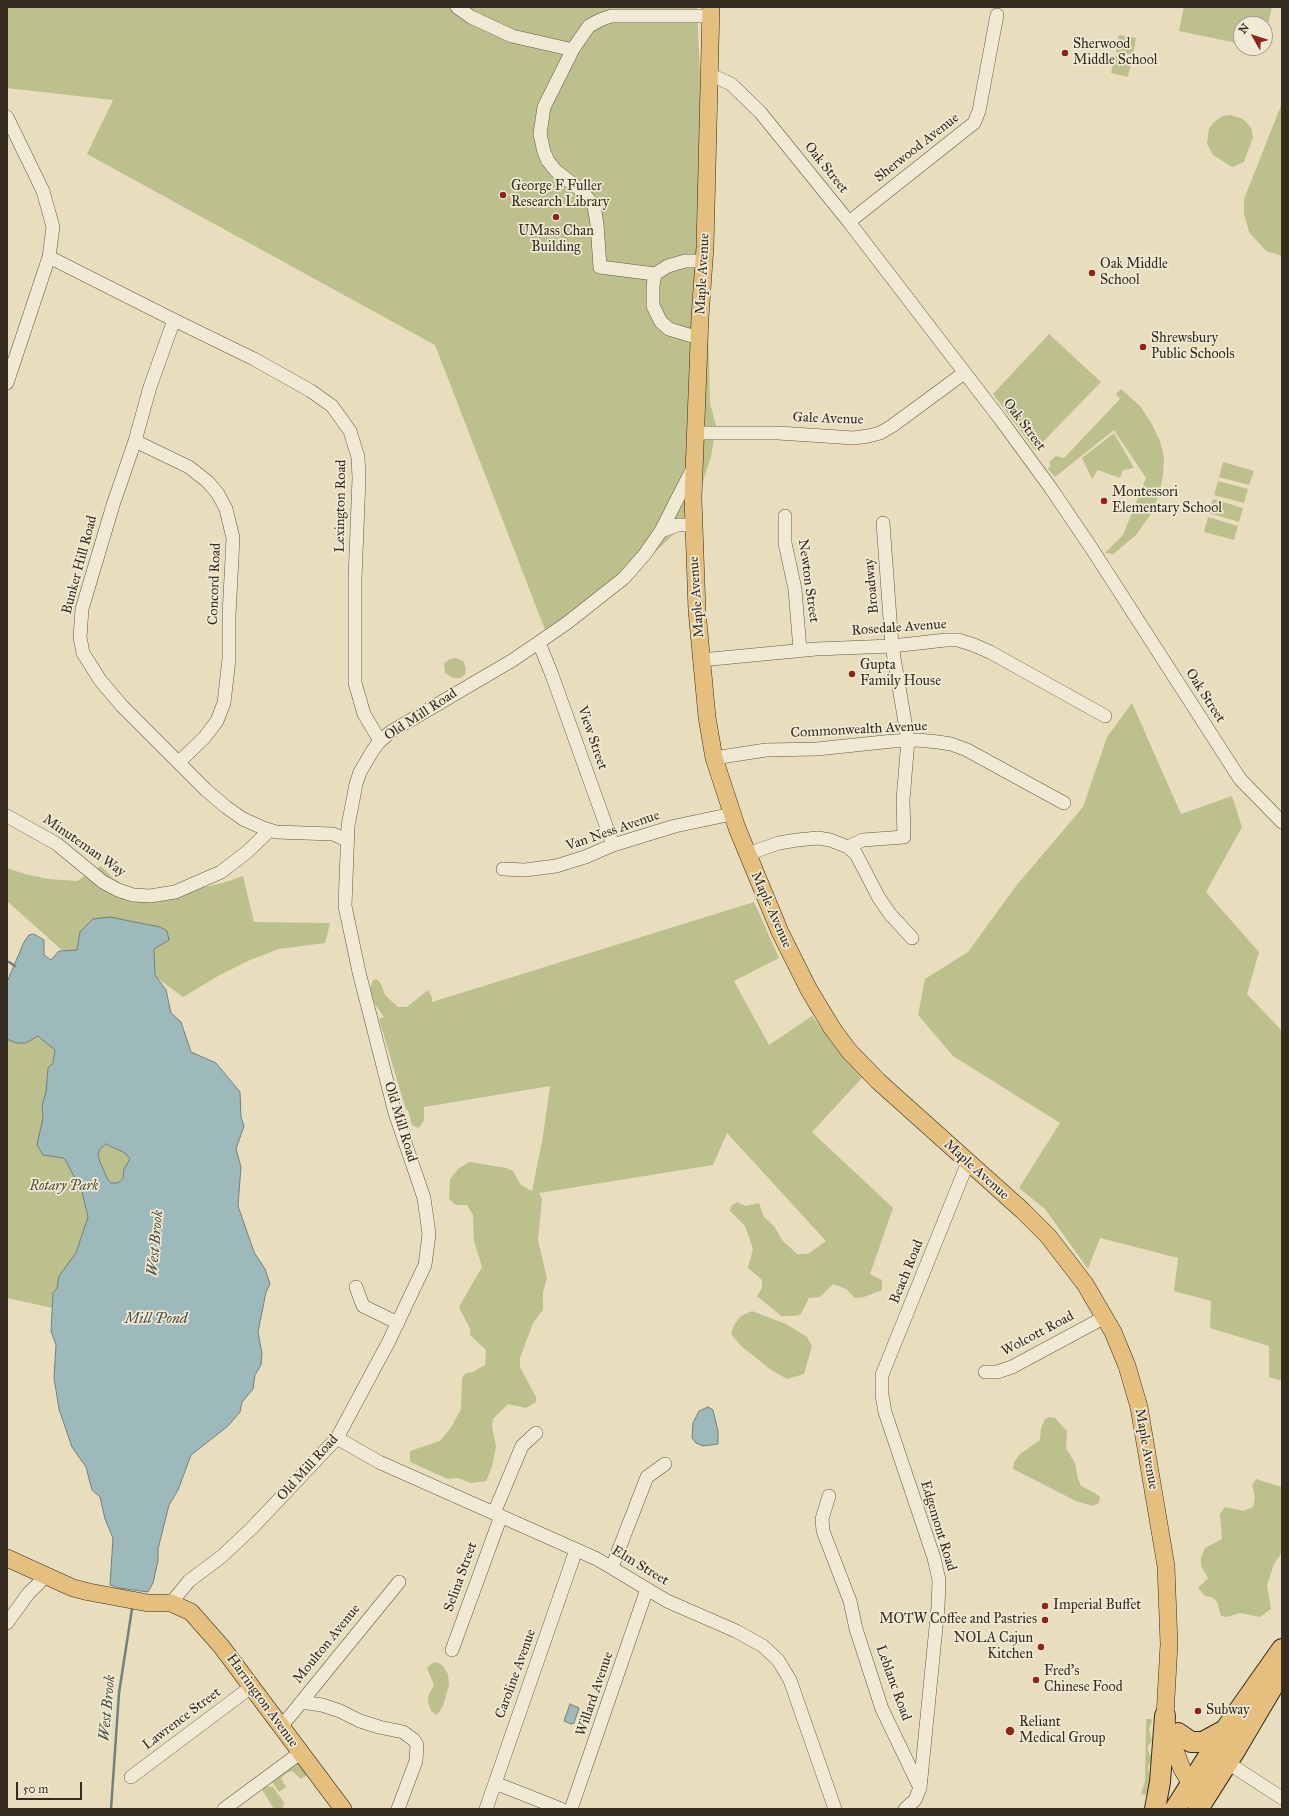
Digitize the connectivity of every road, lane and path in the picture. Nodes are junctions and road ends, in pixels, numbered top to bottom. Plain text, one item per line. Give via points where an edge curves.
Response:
1 (457, 7) edge
2 (711, 12) edge
3 (997, 14) dead end
4 (573, 49) junction
5 (709, 74) junction
6 (7, 117) edge
7 (849, 222) junction
8 (49, 257) junction
9 (704, 261) junction
10 (655, 274) junction
11 (174, 320) junction
12 (699, 338) junction
13 (964, 373) junction
14 (7, 382) edge
15 (695, 433) junction
16 (135, 441) junction
17 (694, 468) junction
18 (674, 509) junction
19 (785, 516) dead end
20 (693, 517) junction
21 (884, 523) dead end
22 (661, 531) junction
23 (539, 642) junction
24 (892, 646) junction
25 (800, 650) junction
26 (701, 660) junction
27 (1104, 716) dead end
28 (908, 740) junction
29 (380, 741) junction
30 (714, 758) junction
31 (180, 761) junction
32 (1064, 803) dead end
33 (732, 814) junction
34 (7, 816) edge
35 (1282, 822) edge
36 (270, 830) junction
37 (347, 840) junction
38 (613, 845) junction
39 (848, 847) junction
40 (747, 854) junction
41 (503, 869) dead end
42 (912, 938) dead end
43 (968, 1162) junction
44 (356, 1287) dead end
45 (1105, 1317) junction
46 (398, 1323) junction
47 (985, 1372) dead end
48 (882, 1395) joint
49 (536, 1433) dead end
50 (337, 1438) junction
51 (665, 1464) dead end
52 (829, 1496) dead end
53 (498, 1515) junction
54 (576, 1550) junction
55 (7, 1558) edge
56 (612, 1567) junction
57 (46, 1576) junction
58 (399, 1582) dead end
59 (647, 1589) junction
60 (171, 1603) junction
61 (7, 1623) edge
62 (1282, 1649) edge
63 (452, 1650) dead end
64 (1282, 1671) edge
65 (251, 1687) junction
66 (1166, 1690) junction
67 (301, 1702) junction
68 (1165, 1716) junction
69 (281, 1727) junction
70 (1225, 1730) junction
71 (1178, 1734) junction
72 (300, 1753) junction
73 (1228, 1763) junction
74 (131, 1777) dead end
75 (495, 1783) junction
76 (1191, 1784) junction
77 (920, 1788) junction
78 (1282, 1798) edge
79 (1157, 1800) edge
80 (1202, 1803) edge
81 (224, 1809) edge
82 (343, 1809) edge
83 (398, 1809) edge
84 (486, 1809) edge
85 (561, 1809) edge
86 (571, 1809) edge
87 (835, 1809) edge
88 (905, 1809) edge
89 (1175, 1809) edge

1 - 4 street via 471,17 512,36
2 - 4 street via 611,16 589,26
2 - 5 main road, Maple Avenue
3 - 7 street, Sherwood Avenue via 974,123
4 - 10 street via 544,107 540,134 544,152 556,171 582,191 594,206 600,267
5 - 7 street, Oak Street via 731,84 750,102
5 - 9 main road, Maple Avenue
6 - 8 street via 48,203 53,228
7 - 13 street, Oak Street
8 - 11 street
8 - 14 street
9 - 10 street via 675,263
9 - 12 main road, Maple Avenue
10 - 12 street via 653,306 661,322 669,330
11 - 16 street, Bunker Hill Road via 150,387
11 - 29 street, Lexington Road via 311,390 332,406 350,431 358,457 359,478 355,579 355,683 364,714
12 - 15 main road, Maple Avenue
13 - 15 street, Gale Avenue via 892,426 868,436 854,438 778,433
13 - 35 street, Oak Street via 1054,493 1240,779
15 - 17 main road, Maple Avenue
16 - 31 street, Bunker Hill Road via 92,574 81,614 80,637 83,653 107,689
16 - 31 street, Concord Road via 189,467 208,482 226,509 232,528 229,659 224,703 217,721 204,738
17 - 18 street, Old Mill Road
17 - 20 main road, Maple Avenue
18 - 20 street
18 - 22 street, Old Mill Road
19 - 25 street, Newton Street via 786,543 795,590
20 - 22 street
20 - 26 main road, Maple Avenue
21 - 24 street, Broadway
22 - 23 street, Old Mill Road via 644,556 624,578
23 - 29 street, Old Mill Road via 500,668 398,727
23 - 38 street, View Street
24 - 25 street, Rosedale Avenue
24 - 27 street, Rosedale Avenue via 946,640 966,642 1037,677
24 - 28 street, Broadway
25 - 26 street, Rosedale Avenue
26 - 30 main road, Maple Avenue
28 - 30 street, Commonwealth Avenue via 817,749 766,750
28 - 32 street, Commonwealth Avenue via 958,746
28 - 39 street, Broadway via 903,800 904,836 863,840
29 - 37 street, Old Mill Road via 366,761 356,784
30 - 33 main road, Maple Avenue
31 - 36 street, Bunker Hill Road via 226,808 253,824
33 - 38 street, Van Ness Avenue via 686,823
33 - 40 main road, Maple Avenue
34 - 36 street, Minuteman Way via 57,844 104,882 125,893 139,895 174,892 210,877 230,865
36 - 37 street, Bunker Hill Road via 333,834
37 - 46 street, Old Mill Road via 345,896 348,925 395,1113 422,1192 428,1222 429,1244 425,1265
38 - 41 street, Van Ness Avenue via 556,866 525,870
39 - 40 street via 830,840 806,839 779,843
39 - 42 street via 856,854 887,910
40 - 43 main road, Maple Avenue via 791,956 836,1034 878,1081
43 - 45 main road, Maple Avenue via 1048,1236 1076,1271
43 - 48 street, Beach Road via 885,1367
44 - 46 street via 363,1306
45 - 47 street, Wolcott Road via 1012,1367 997,1372
45 - 66 main road, Maple Avenue via 1131,1378 1147,1448 1166,1566 1169,1629
46 - 50 street, Old Mill Road
48 - 77 street, Edgemont Road via 890,1430 934,1558 939,1580
49 - 53 street, Selina Street via 522,1446
50 - 53 street, Elm Street via 379,1462
50 - 60 street, Old Mill Road via 252,1528 221,1557 188,1582
51 - 56 street via 647,1477
52 - 77 street, Leblanc Road via 822,1519 823,1531 850,1601 856,1629 882,1709
53 - 54 street, Elm Street
53 - 63 street, Selina Street
54 - 56 street, Elm Street
54 - 75 street, Caroline Avenue
55 - 57 main road
56 - 59 street, Elm Street
57 - 60 main road via 89,1592 148,1603
57 - 61 street via 28,1594
58 - 67 street, Moulton Avenue
59 - 86 street, Willard Avenue
59 - 87 street, Elm Street via 752,1639 778,1660 790,1680
60 - 65 main road, Harrington Avenue via 198,1618 226,1651
62 - 70 highway
64 - 73 highway
65 - 69 main road, Harrington Avenue
65 - 74 street, Lawrence Street
66 - 68 main road, Maple Avenue
66 - 71 main road, Maple Avenue
67 - 69 street, Moulton Avenue
67 - 83 street via 340,1711 379,1727 403,1732 414,1740 418,1748 416,1761
68 - 76 main road, Maple Avenue via 1176,1756
68 - 79 highway
69 - 72 main road, Harrington Avenue
70 - 71 highway via 1203,1742 1191,1742
70 - 76 highway
71 - 76 main road, Maple Avenue via 1189,1765
72 - 81 street
72 - 82 main road, Harrington Avenue
73 - 78 street
73 - 80 highway
75 - 84 street, Caroline Avenue
75 - 85 street
76 - 79 highway via 1169,1781
76 - 80 main road, Maple Avenue
76 - 89 highway
77 - 88 street, Edgemont Road via 915,1800

